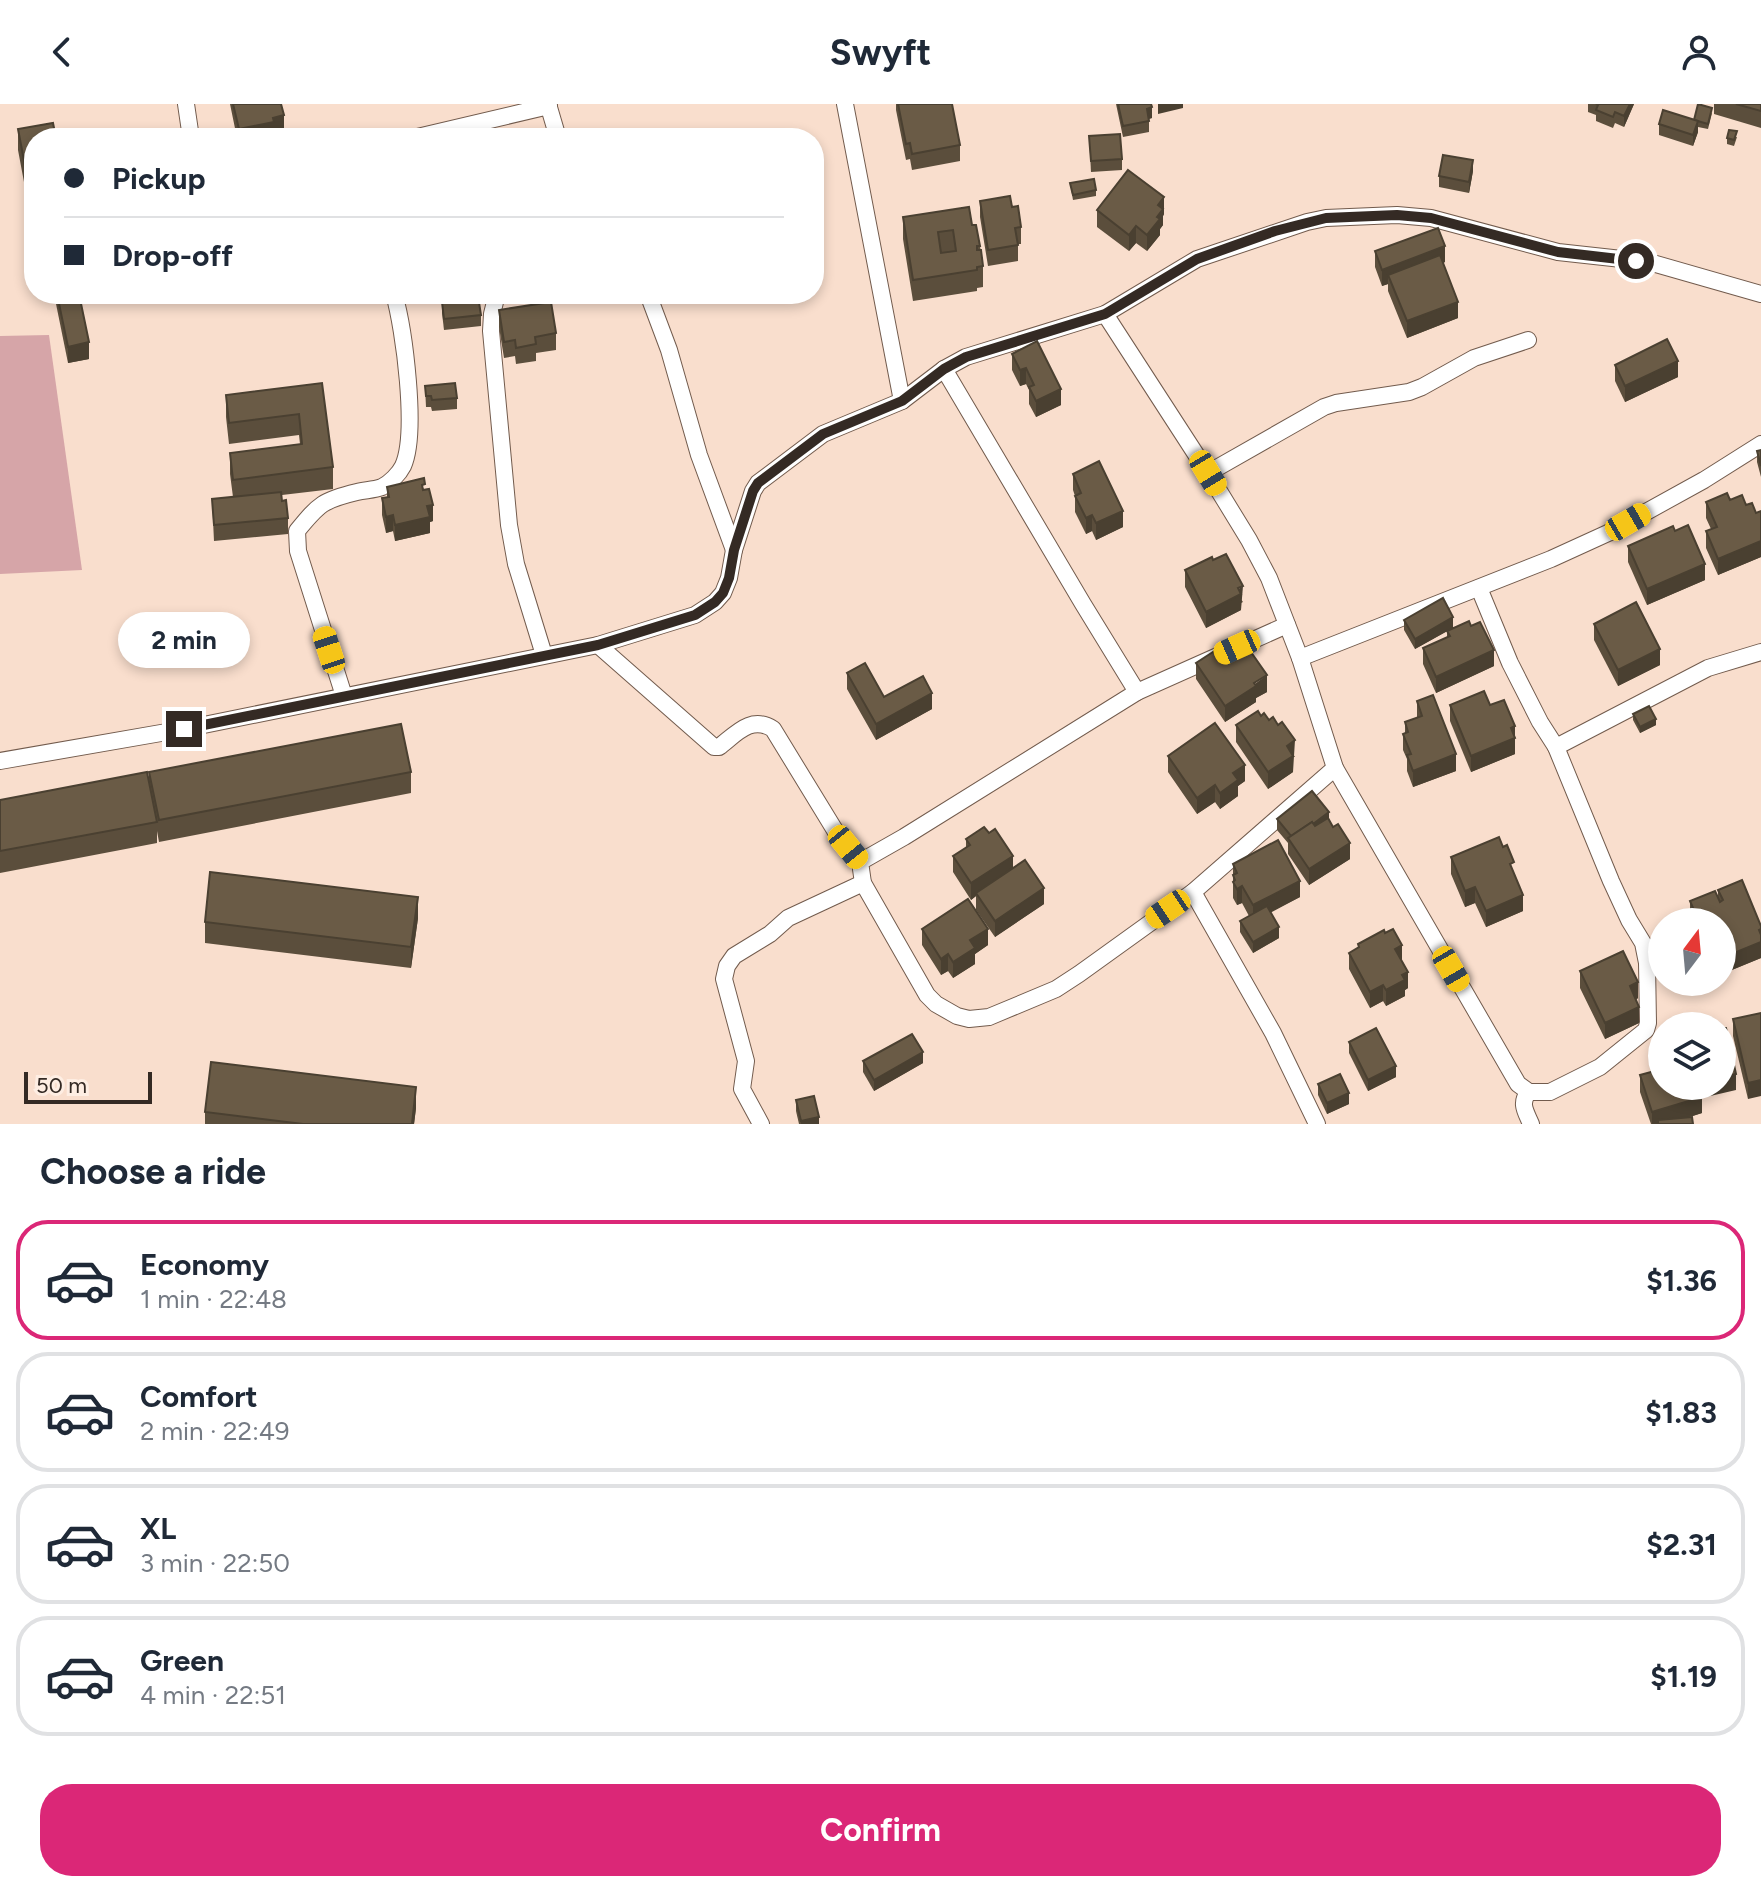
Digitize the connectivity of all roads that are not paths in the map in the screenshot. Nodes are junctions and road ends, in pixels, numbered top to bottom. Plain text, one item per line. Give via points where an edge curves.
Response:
1 (186, 104) edge
2 (845, 104) edge
3 (549, 105) edge
4 (190, 128) edge
5 (454, 128) edge
6 (555, 128) edge
7 (1761, 294) edge
8 (401, 304) edge
9 (494, 304) edge
10 (652, 304) edge
11 (1105, 314) junction
12 (1528, 340) dead end
13 (944, 369) junction
14 (902, 401) junction
15 (1761, 444) edge
16 (1208, 473) junction
17 (734, 550) junction
18 (1479, 588) junction
19 (1287, 625) junction
20 (598, 645) junction
21 (1761, 652) edge
22 (544, 655) junction
23 (1300, 658) junction
24 (1137, 692) junction
25 (344, 696) junction
26 (1556, 747) junction
27 (0, 761) edge
28 (1335, 768) junction
29 (860, 862) junction
30 (863, 883) junction
31 (1193, 892) junction
32 (1529, 1092) junction
33 (761, 1124) edge
34 (1317, 1124) edge
35 (1531, 1124) edge

1 - 4 street
2 - 14 street
3 - 5 street
3 - 6 street
7 - 11 street via 1649,262 1558,252 1431,218 1383,216 1307,222 1218,251
8 - 25 street via 409,447 403,466 383,486 327,500 297,531 298,551
9 - 22 street via 491,331 509,525
10 - 17 street
11 - 13 street via 966,357
11 - 16 street
12 - 16 street via 1474,358 1409,392 1324,407
13 - 14 street
13 - 24 street
14 - 17 street via 823,434 758,483
15 - 18 street via 1608,533
16 - 19 street via 1269,578
17 - 20 street via 729,578 715,602 695,615
18 - 23 street
18 - 26 street via 1510,663
19 - 23 street
19 - 24 street
20 - 22 street
20 - 29 street via 714,747 752,723 773,729
21 - 26 street via 1708,668
22 - 25 street
23 - 28 street
24 - 29 street
25 - 27 street
26 - 32 street via 1611,881 1643,943 1648,1023 1641,1035 1600,1067 1550,1092
28 - 31 street
28 - 32 street via 1518,1084
29 - 30 street
30 - 31 street via 927,995 948,1012 969,1019 989,1017 1056,989
30 - 33 street via 788,918 727,966 724,979 746,1061 742,1089
31 - 34 street via 1273,1033
32 - 35 street via 1523,1105

